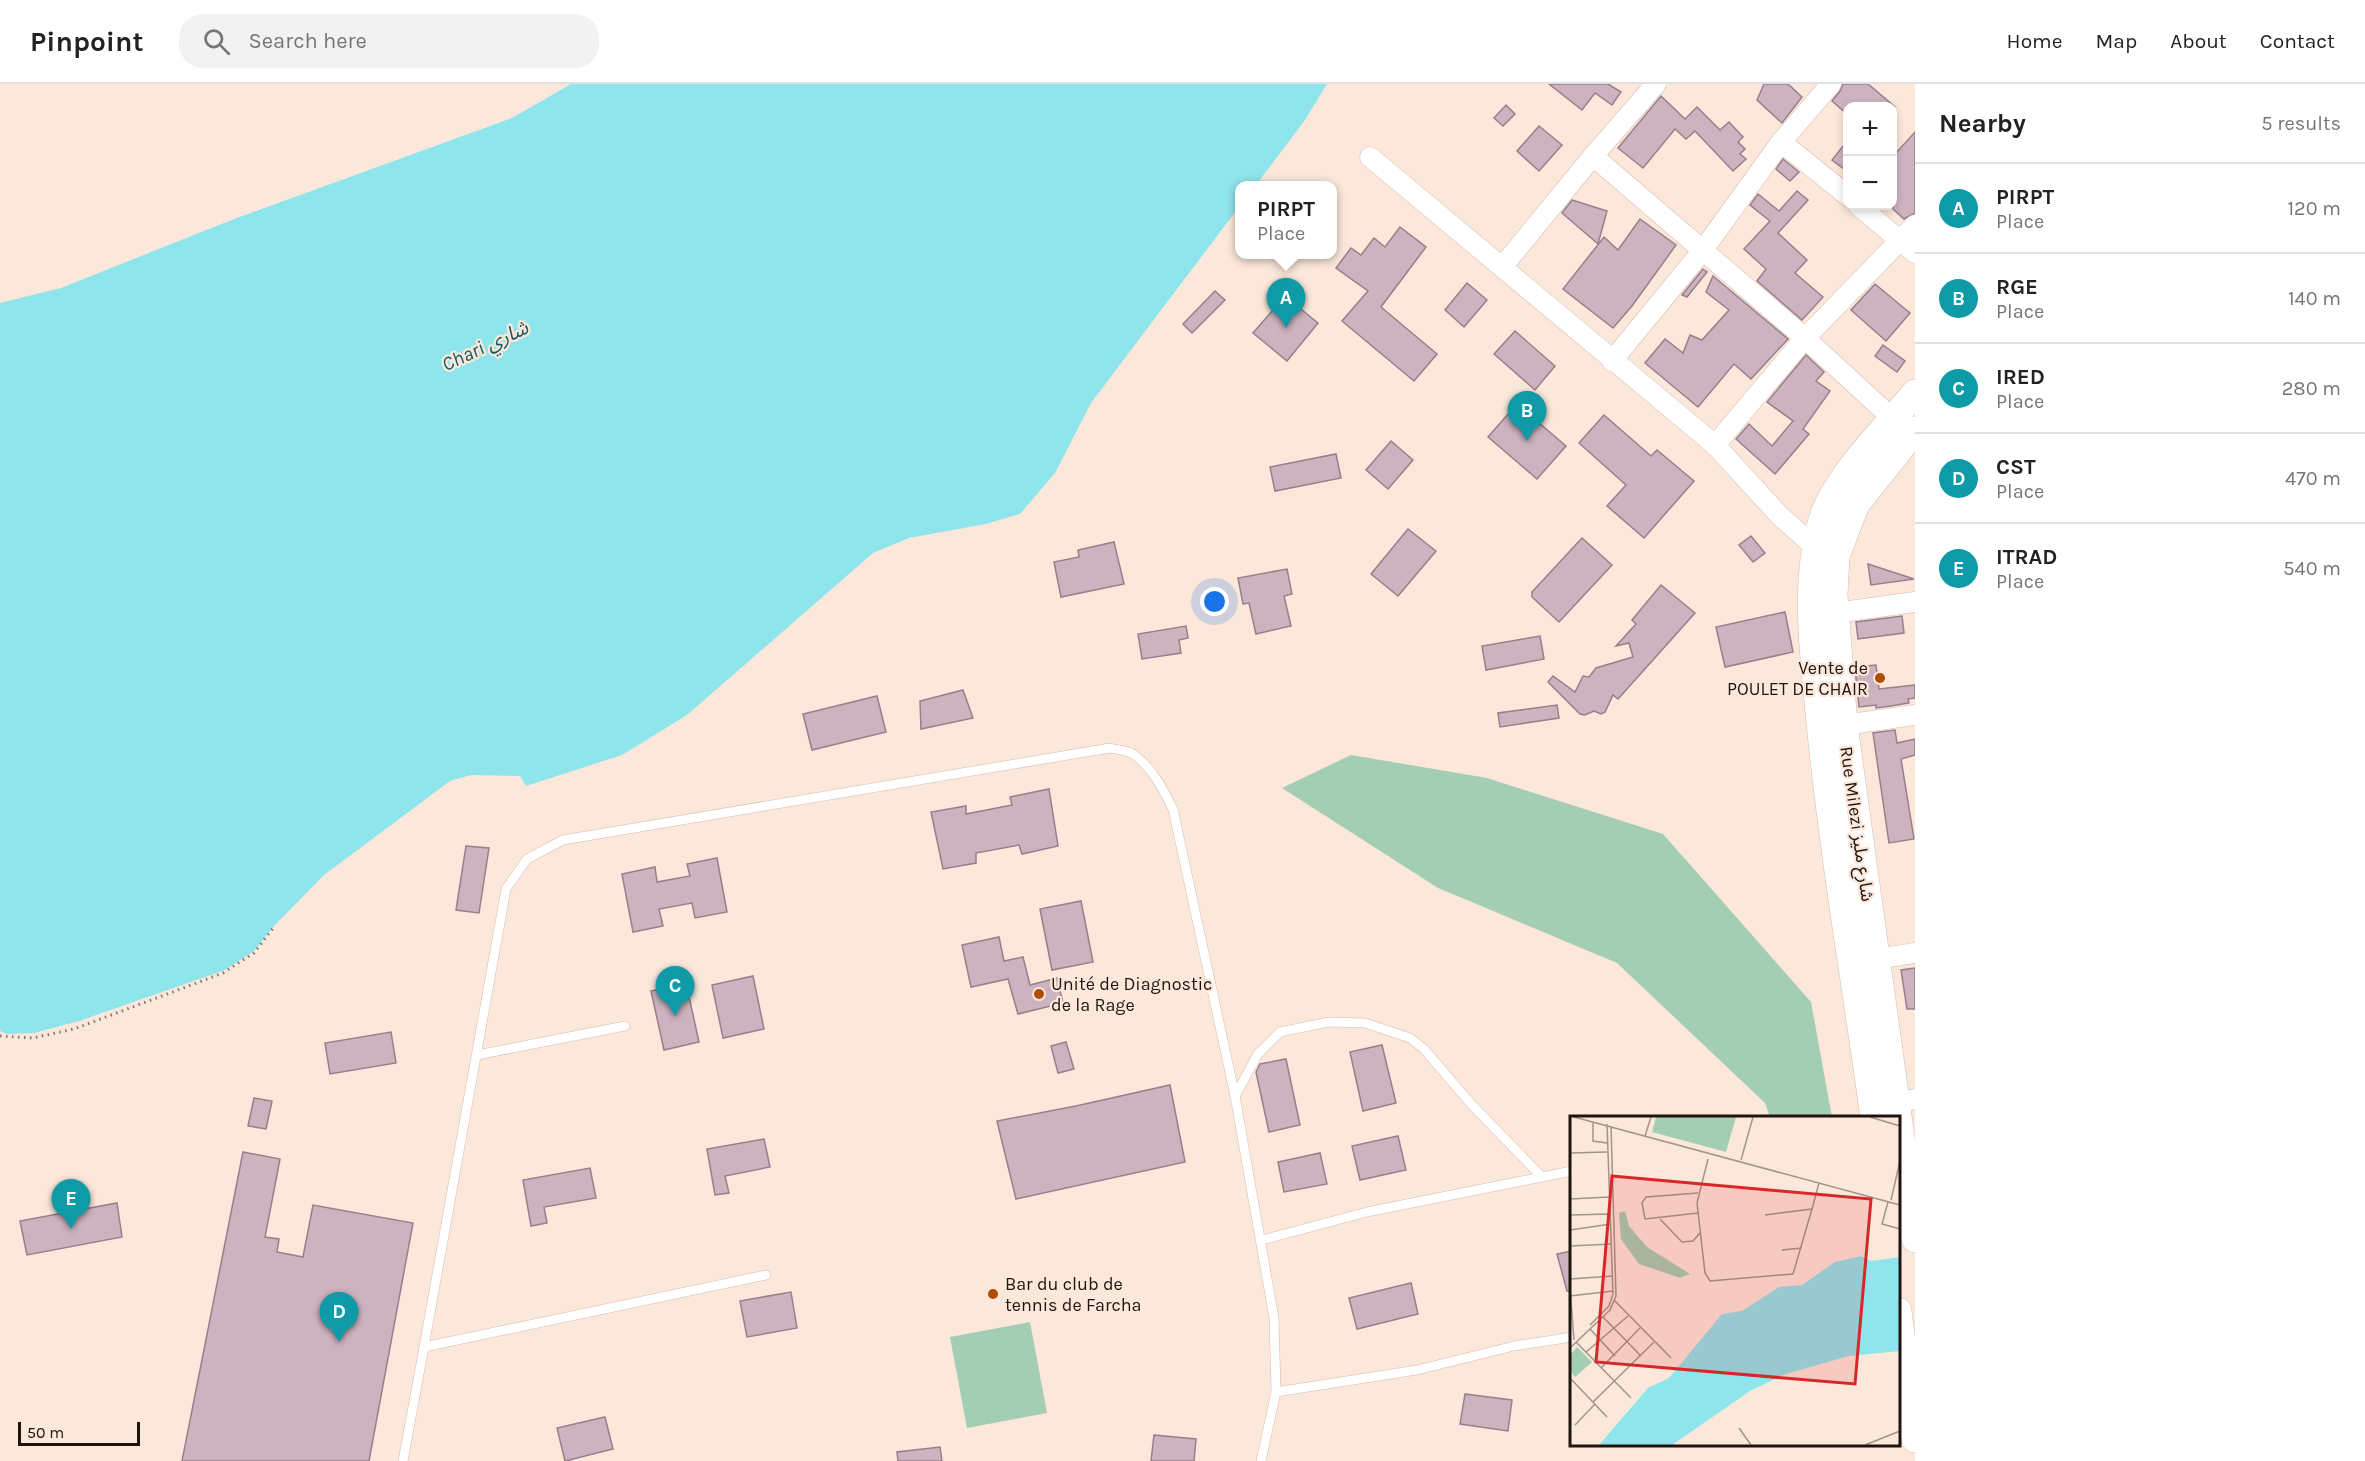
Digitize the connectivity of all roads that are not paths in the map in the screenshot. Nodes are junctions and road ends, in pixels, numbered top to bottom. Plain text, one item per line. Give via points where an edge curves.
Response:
1 (1656, 84) edge
2 (1831, 84) edge
3 (1781, 142) junction
4 (1593, 156) junction
5 (1370, 157) dead end
6 (1843, 192) edge
7 (1864, 210) edge
8 (1915, 225) edge
9 (1900, 238) junction
10 (1702, 250) junction
11 (1915, 253) edge
12 (1503, 266) junction
13 (1805, 338) junction
14 (1612, 361) junction
15 (1915, 393) edge
16 (1904, 425) edge
17 (1714, 445) junction
18 (1826, 552) junction
19 (1915, 602) edge
20 (1835, 613) junction
21 (1915, 715) edge
22 (1844, 725) junction
23 (1915, 953) edge
24 (1864, 961) junction
25 (625, 1026) dead end
26 (477, 1056) junction
27 (1235, 1096) junction
28 (1906, 1101) edge
29 (1874, 1116) edge
30 (1570, 1171) edge
31 (1541, 1176) junction
32 (1911, 1183) edge
33 (1915, 1239) edge
34 (1262, 1240) junction
35 (766, 1275) dead end
36 (1900, 1319) edge
37 (1570, 1337) edge
38 (424, 1347) junction
39 (1276, 1392) junction
40 (1915, 1439) edge
41 (403, 1461) edge
42 (1262, 1461) edge

1 - 4 street
2 - 3 street
3 - 6 street
3 - 10 street
4 - 10 street
4 - 12 street
5 - 12 street
7 - 9 street
8 - 9 street
9 - 11 street
9 - 13 street
10 - 13 street
10 - 14 street
12 - 14 street
13 - 16 street
13 - 17 street
14 - 17 street
15 - 16 street, Rue Milezi شارع مليز
16 - 18 street, Rue Milezi شارع مليز via 1832,496 1822,519
17 - 18 street via 1780,516
18 - 20 street, Rue Milezi شارع مليز via 1834,569
18 - 24 street, Rue Milezi شارع مليز via 1812,583 1811,634 1827,790
19 - 20 street
20 - 22 street, Rue Milezi شارع مليز
21 - 22 street
22 - 24 street, Rue Milezi شارع مليز
23 - 24 street
24 - 28 street, Rue Milezi شارع مليز
24 - 29 street, Rue Milezi شارع مليز
25 - 26 lane
26 - 27 lane via 506,889 527,859 563,840 1110,748 1132,753 1147,767 1173,809
26 - 38 lane
27 - 31 lane via 1258,1054 1280,1032 1329,1022 1365,1023 1410,1038 1424,1049
27 - 34 lane
28 - 32 street, Rue Milezi شارع مليز
30 - 31 lane
31 - 34 lane via 1367,1212
32 - 33 street, Rue Milezi شارع مليز
34 - 39 lane via 1274,1318
35 - 38 lane
36 - 40 street
37 - 39 lane via 1514,1346 1417,1370
38 - 41 lane
39 - 42 lane

